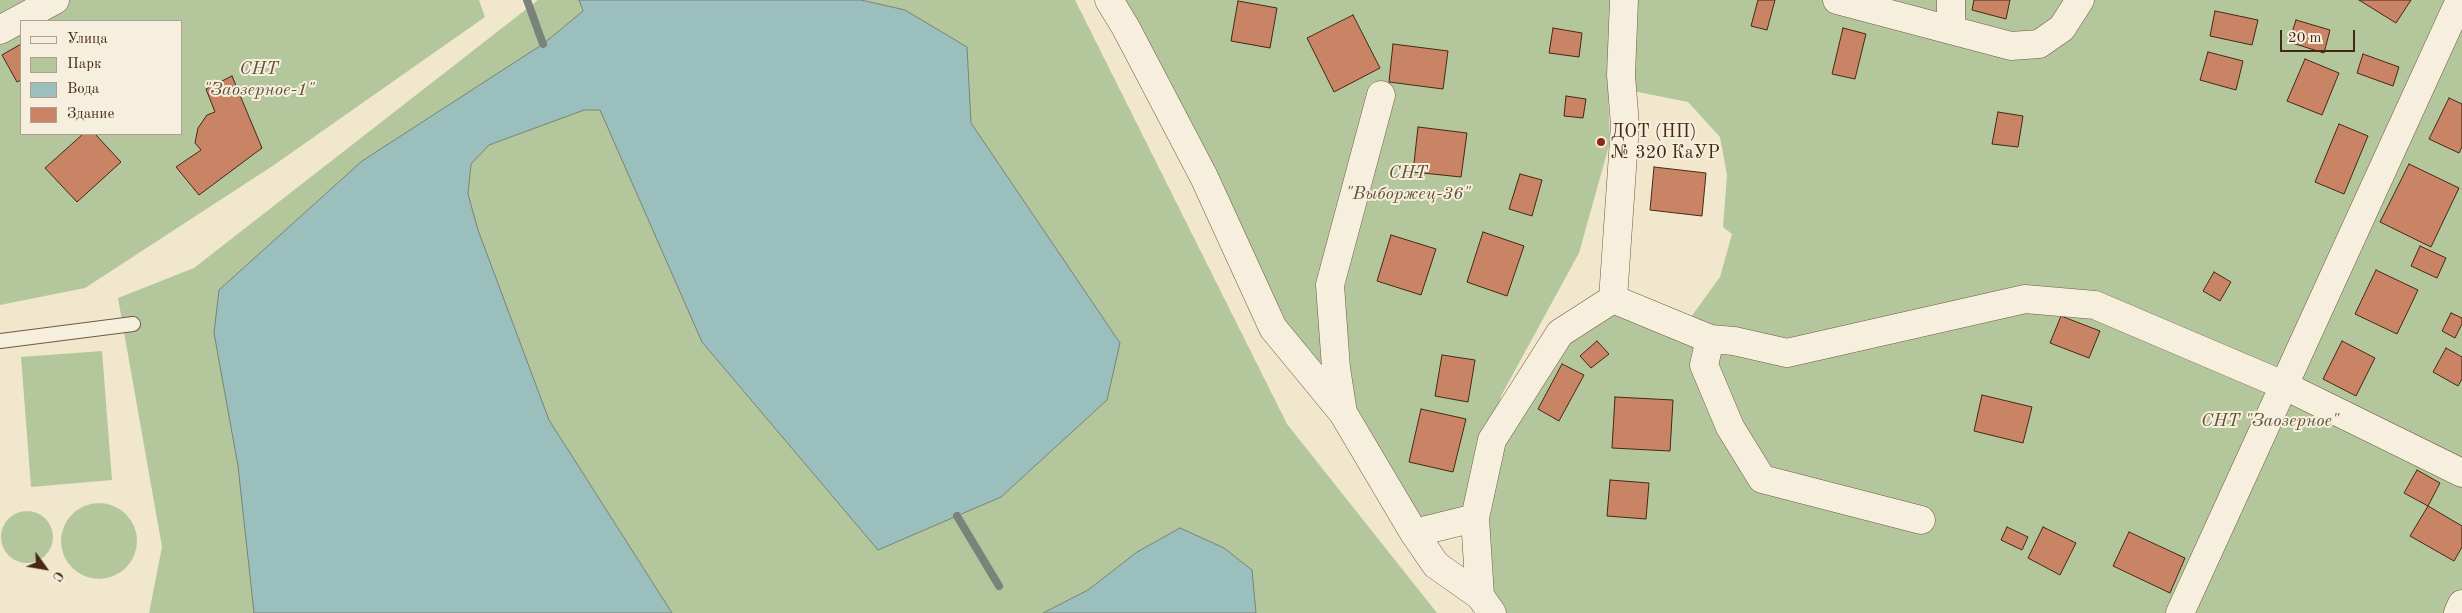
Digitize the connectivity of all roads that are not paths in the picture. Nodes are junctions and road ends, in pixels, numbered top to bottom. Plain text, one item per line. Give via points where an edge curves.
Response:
1 (55, 0) edge
2 (1109, 0) edge
3 (1624, 0) edge
4 (1837, 0) edge
5 (1951, 0) edge
6 (2080, 0) edge
7 (2460, 0) edge
8 (1951, 29) junction
9 (0, 30) edge
10 (1381, 95) dead end
11 (1613, 299) junction
12 (133, 324) dead end
13 (1710, 339) junction
14 (0, 341) edge
15 (2283, 385) junction
16 (1343, 413) junction
17 (2462, 473) edge
18 (1475, 518) junction
19 (1921, 520) dead end
20 (1414, 533) junction
21 (1486, 604) edge
22 (2462, 604) edge
23 (2180, 613) edge
24 (2458, 613) edge

1 - 9 street
2 - 16 street via 1204,177 1273,328
3 - 11 street via 1621,74 1625,125
4 - 8 street
5 - 8 street
6 - 8 street via 2062,28 2038,44 2011,46
7 - 15 street
10 - 16 street via 1330,285
11 - 13 street
11 - 18 street via 1560,333 1492,440
12 - 14 lane
13 - 15 street via 1786,354 2025,299 2094,305
13 - 19 street via 1704,365 1730,427 1762,479
15 - 17 street
15 - 23 street
16 - 20 street
18 - 20 street
18 - 21 street
20 - 21 street via 1436,565
22 - 24 street

